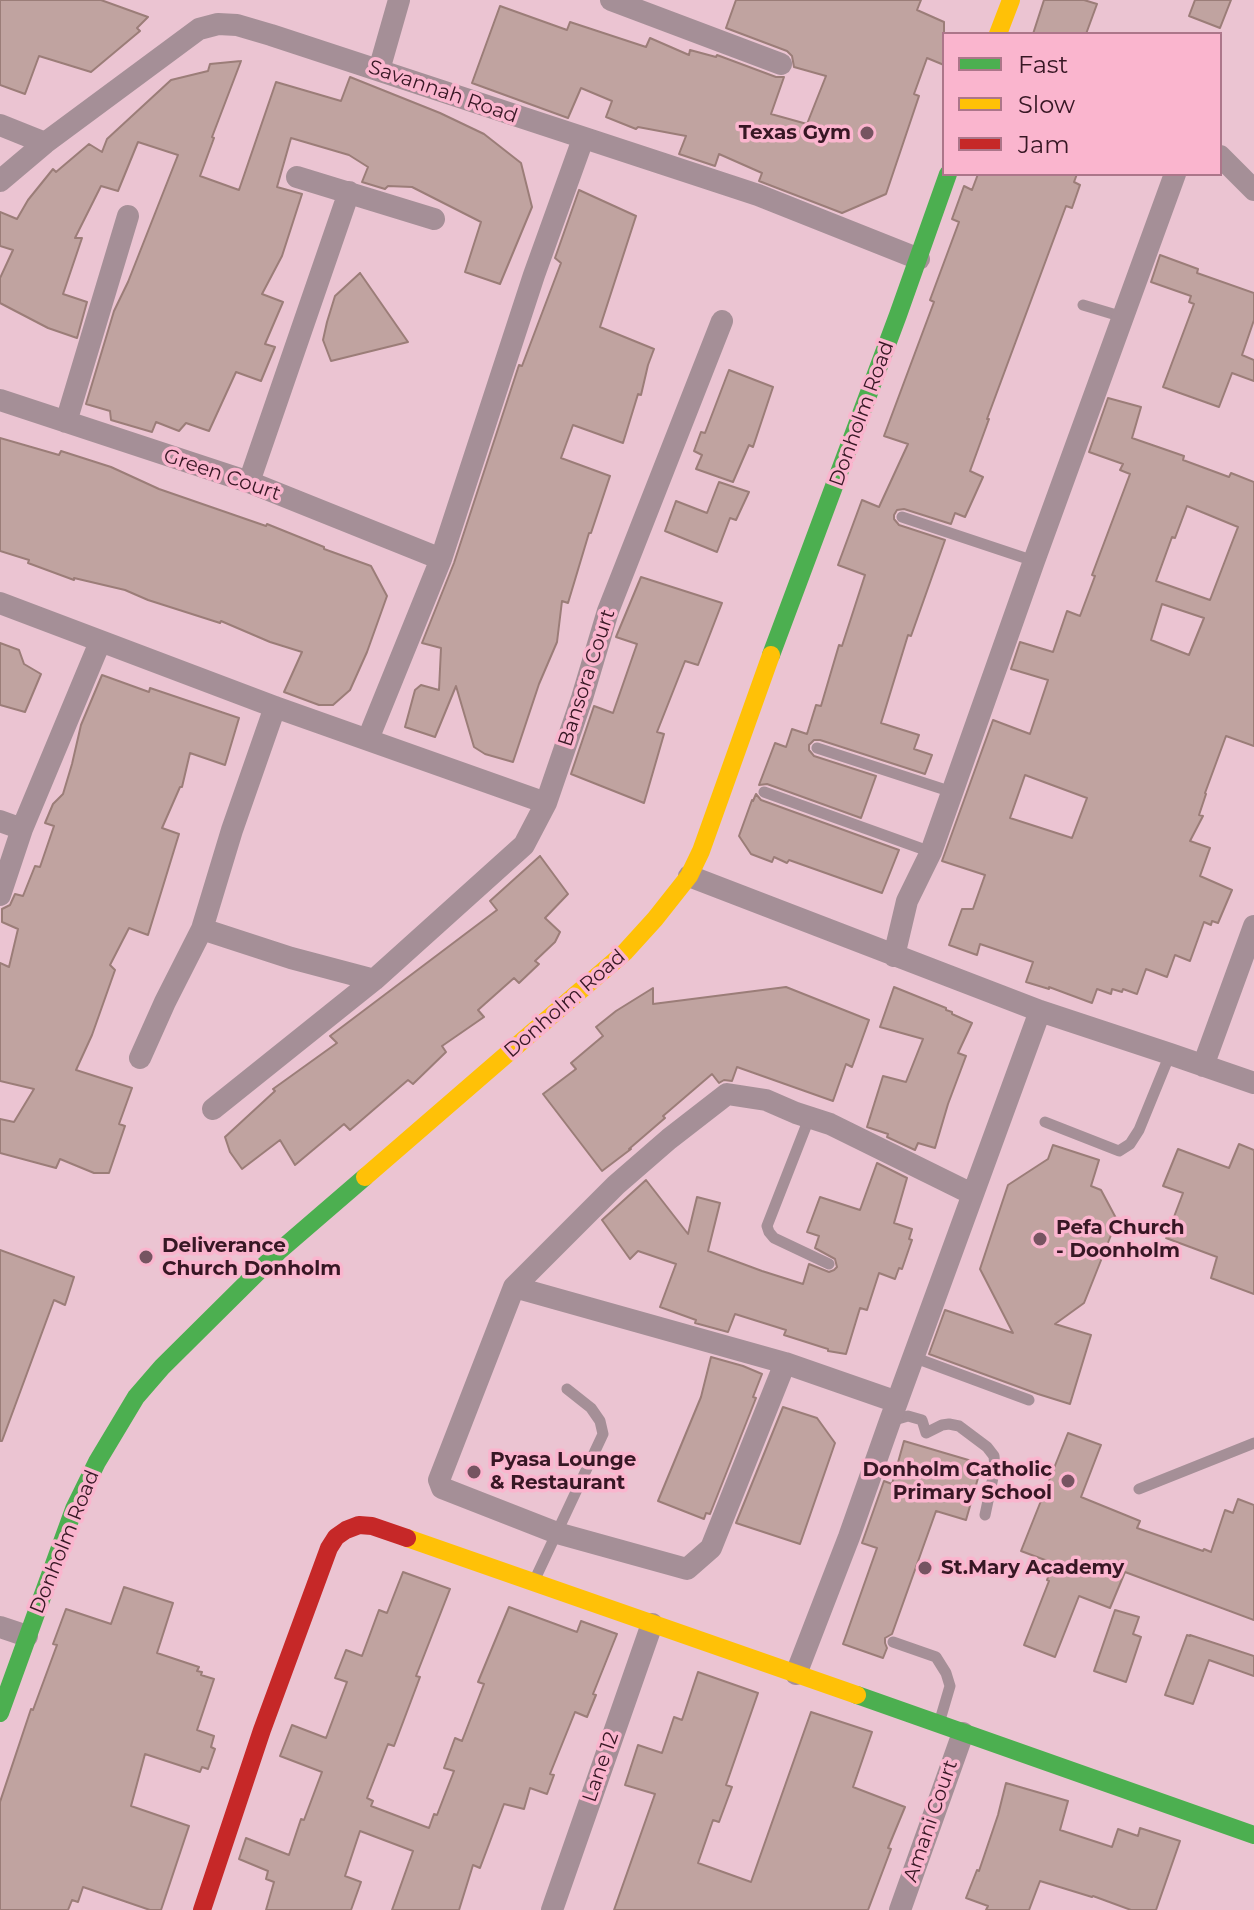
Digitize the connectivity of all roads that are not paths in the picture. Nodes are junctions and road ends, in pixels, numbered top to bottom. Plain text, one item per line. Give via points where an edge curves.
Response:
1 (399, 0) edge
2 (611, 0) edge
3 (1011, 0) edge
4 (637, 4) edge
5 (999, 32) edge
6 (781, 64) dead end
7 (379, 70) junction
8 (0, 125) edge
9 (583, 139) junction
10 (45, 143) junction
11 (1222, 158) edge
12 (947, 176) edge
13 (1174, 176) edge
14 (297, 177) dead end
15 (0, 181) edge
16 (1254, 190) edge
17 (349, 192) junction
18 (128, 216) dead end
19 (434, 219) dead end
20 (919, 259) junction
21 (1083, 305) dead end
22 (1123, 317) junction
23 (722, 321) dead end
24 (0, 400) edge
25 (66, 422) junction
26 (249, 482) junction
27 (902, 517) dead end
28 (441, 559) junction
29 (1034, 561) junction
30 (0, 603) edge
31 (100, 642) junction
32 (275, 707) junction
33 (368, 739) junction
34 (817, 748) dead end
35 (764, 792) dead end
36 (952, 792) junction
37 (546, 803) junction
38 (0, 821) edge
39 (22, 829) junction
40 (931, 852) junction
41 (689, 876) junction
42 (0, 895) edge
43 (1254, 926) edge
44 (202, 929) junction
45 (894, 956) junction
46 (374, 980) junction
47 (1040, 1011) junction
48 (1170, 1054) junction
49 (140, 1058) dead end
50 (1203, 1066) junction
51 (1254, 1083) edge
52 (213, 1109) dead end
53 (810, 1116) junction
54 (1045, 1122) dead end
55 (972, 1194) junction
56 (829, 1264) dead end
57 (514, 1287) junction
58 (913, 1357) junction
59 (785, 1363) junction
60 (567, 1389) dead end
61 (1029, 1400) dead end
62 (894, 1411) junction
63 (1254, 1443) edge
64 (1139, 1489) dead end
65 (985, 1515) dead end
66 (557, 1533) junction
67 (535, 1581) junction
68 (652, 1624) junction
69 (0, 1627) edge
70 (27, 1636) junction
71 (893, 1642) dead end
72 (796, 1674) junction
73 (0, 1713) edge
74 (938, 1724) junction
75 (963, 1733) junction
76 (1254, 1835) edge
77 (202, 1910) edge
78 (552, 1910) edge
79 (900, 1910) edge

1 - 7 street
2 - 4 street
3 - 5 main road
4 - 6 street
7 - 9 street, Savannah Road
7 - 10 street, Savannah Road via 237,25 218,24 199,29
8 - 10 street
9 - 20 street, Savannah Road via 758,195
9 - 28 street
10 - 15 street, Savannah Road
11 - 16 street
12 - 20 main road, Donholm Road
13 - 22 street
14 - 17 street
17 - 19 street
17 - 26 street
18 - 25 street
20 - 41 main road, Donholm Road
21 - 22 lane
22 - 29 street
23 - 37 street, Bansora Court via 608,611
24 - 25 street, Green Court
25 - 26 street, Green Court
26 - 28 street, Green Court
27 - 29 lane
28 - 33 street
29 - 36 street
30 - 31 street
31 - 32 street
31 - 39 street
32 - 33 street
32 - 44 street
33 - 37 street
34 - 36 lane
35 - 40 lane
36 - 40 street
37 - 46 street, Bansora Court via 524,845
38 - 39 street
39 - 42 street
40 - 45 street via 907,901
41 - 45 street
41 - 70 main road, Donholm Road via 625,952 278,1252 162,1367 128,1409 97,1462
43 - 50 street
44 - 46 street
44 - 49 street
45 - 47 street
46 - 52 street, Bansora Court
47 - 48 street
47 - 55 street
48 - 50 street
48 - 54 lane via 1139,1130 1119,1151
50 - 51 street
53 - 55 street
53 - 56 lane via 767,1226 774,1238
53 - 57 street via 766,1100 727,1094 616,1185
55 - 58 street
57 - 59 street
57 - 66 street via 439,1480 442,1488
58 - 61 lane
58 - 62 street
59 - 62 street
59 - 66 street via 711,1548 687,1569
60 - 66 lane via 591,1408 603,1434
62 - 65 lane via 922,1420 926,1433 942,1425 959,1426 987,1447 995,1468
62 - 72 street
63 - 64 lane
66 - 67 lane
67 - 68 main road
67 - 77 main road via 372,1526 359,1525 336,1537 262,1730
68 - 72 main road
68 - 78 street, Lane 12
69 - 70 street
70 - 73 main road, Donholm Road
71 - 74 lane via 936,1657 946,1673 950,1686
72 - 74 main road
74 - 75 main road
75 - 76 main road
75 - 79 street, Amani Court

